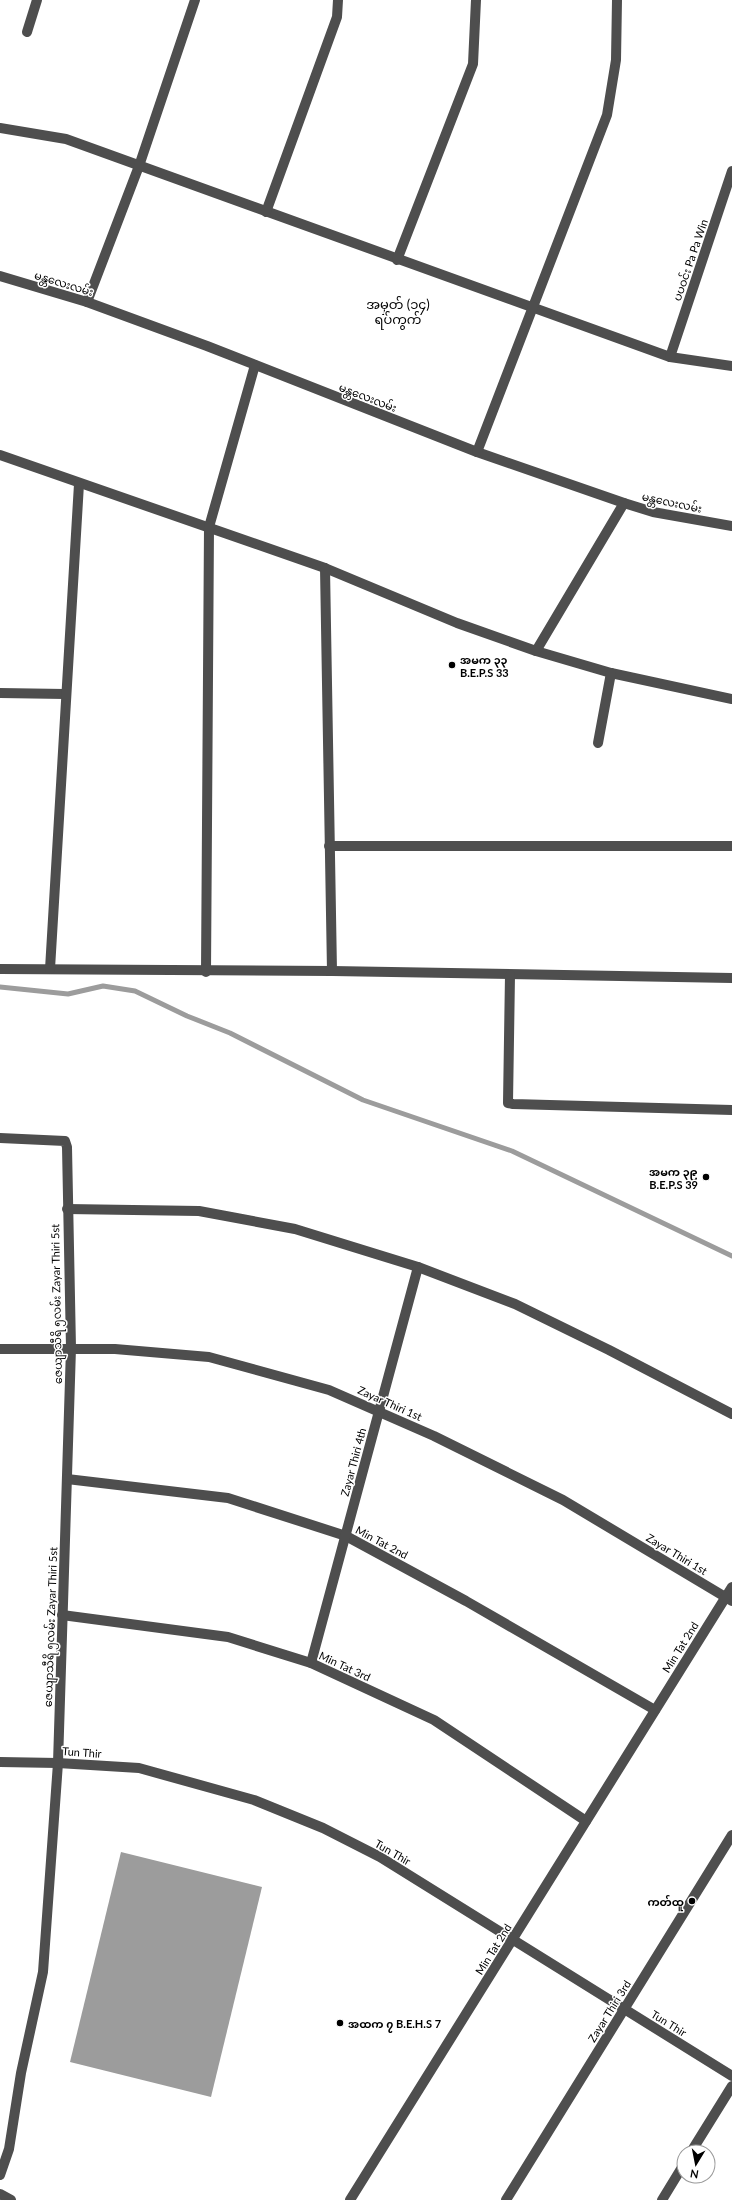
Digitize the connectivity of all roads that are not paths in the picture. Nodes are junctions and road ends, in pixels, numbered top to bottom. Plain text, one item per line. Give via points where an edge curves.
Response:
1 (37, 0) edge
2 (195, 0) edge
3 (338, 0) edge
4 (476, 0) edge
5 (617, 0) edge
6 (27, 32) dead end
7 (0, 128) edge
8 (139, 166) junction
9 (732, 171) edge
10 (266, 212) junction
11 (397, 260) junction
12 (0, 276) edge
13 (87, 302) junction
14 (531, 308) junction
15 (670, 357) junction
16 (255, 365) junction
17 (732, 366) edge
18 (477, 452) junction
19 (0, 455) edge
20 (79, 484) junction
21 (624, 503) junction
22 (732, 526) edge
23 (209, 527) junction
24 (325, 568) junction
25 (536, 651) junction
26 (610, 673) junction
27 (0, 693) edge
28 (65, 694) junction
29 (732, 699) edge
30 (598, 743) dead end
31 (330, 846) junction
32 (732, 846) edge
33 (0, 969) edge
34 (50, 969) junction
35 (332, 971) junction
36 (206, 972) junction
37 (510, 975) junction
38 (732, 978) edge
39 (732, 1110) edge
40 (0, 1138) edge
41 (67, 1209) junction
42 (418, 1267) junction
43 (71, 1348) junction
44 (0, 1349) edge
45 (379, 1412) junction
46 (732, 1414) edge
47 (67, 1479) junction
48 (346, 1536) junction
49 (732, 1587) edge
50 (729, 1599) edge
51 (62, 1615) junction
52 (311, 1663) junction
53 (655, 1710) junction
54 (0, 1762) edge
55 (58, 1763) junction
56 (586, 1821) junction
57 (732, 1835) edge
58 (513, 1939) junction
59 (625, 2009) junction
60 (732, 2076) edge
61 (732, 2086) edge
62 (696, 2144) edge
63 (0, 2175) edge
64 (676, 2177) edge
65 (0, 2194) edge
66 (11, 2200) edge
67 (350, 2200) edge
68 (506, 2200) edge
69 (662, 2200) edge

1 - 6 street
2 - 8 street
3 - 10 street via 337,17
4 - 11 street via 473,64
5 - 14 street via 616,60 607,115
7 - 8 street via 66,139
8 - 10 street
8 - 13 street
9 - 15 street, ပပဝင်း Pa Pa Win
10 - 11 street
11 - 14 street
12 - 13 street, မန္တလေးလမ်း
13 - 16 street, မန္တလေးလမ်း
14 - 15 street
14 - 18 street
15 - 17 street
16 - 18 street, မန္တလေးလမ်း
16 - 23 street
18 - 21 street, မန္တလေးလမ်း
19 - 20 street
20 - 23 street
20 - 28 street
21 - 22 street, မန္တလေးလမ်း via 653,512
21 - 25 street
23 - 24 street
23 - 36 street
24 - 25 street via 457,623
24 - 31 street
25 - 26 street
26 - 29 street
26 - 30 street
27 - 28 street
28 - 34 street
31 - 32 street
31 - 35 street
33 - 34 street
34 - 36 street
35 - 36 street
35 - 37 street
37 - 38 street
37 - 39 street via 508,1103
40 - 41 street, ဇေယျာသီရိ ၅လမ်း Zayar Thiri 5st via 65,1141
41 - 42 street via 199,1211 295,1229
41 - 43 street, ဇေယျာသီရိ ၅လမ်း Zayar Thiri 5st
42 - 45 street, Zayar Thiri 4th
42 - 46 street via 515,1304
43 - 44 street, Zayar Thiri 1st
43 - 45 street, Zayar Thiri 1st via 209,1357 329,1390
43 - 47 street, ဇေယျာသီရိ ၅လမ်း Zayar Thiri 5st
45 - 48 street, Zayar Thiri 4th
45 - 50 street, Zayar Thiri 1st via 434,1436 563,1500
47 - 48 street, Min Tat 2nd via 228,1498
47 - 51 street, ဇေယျာသီရိ ၅လမ်း Zayar Thiri 5st
48 - 52 street, Zayar Thiri 4th
48 - 53 street, Min Tat 2nd via 466,1601
49 - 50 street, Min Tat 2nd
50 - 53 street, Min Tat 2nd
51 - 52 street, Min Tat 3rd via 228,1637
51 - 55 street, ဇေယျာသီရိ ၅လမ်း Zayar Thiri 5st
52 - 56 street, Min Tat 3rd via 434,1720
53 - 56 street, Min Tat 2nd
54 - 55 street, Tun Thir
55 - 58 street, Tun Thir via 139,1768 254,1800 324,1828 380,1856
55 - 63 street, ဇေယျာသီရိ ၅လမ်း Zayar Thiri 5st via 43,1972 21,2073 9,2149
56 - 58 street, Min Tat 2nd
57 - 59 street, Zayar Thiri 3rd
58 - 59 street, Tun Thir
58 - 67 street, Min Tat 2nd
59 - 60 street, Tun Thir
59 - 68 street, Zayar Thiri 3rd
61 - 62 street
64 - 69 street
65 - 66 street

